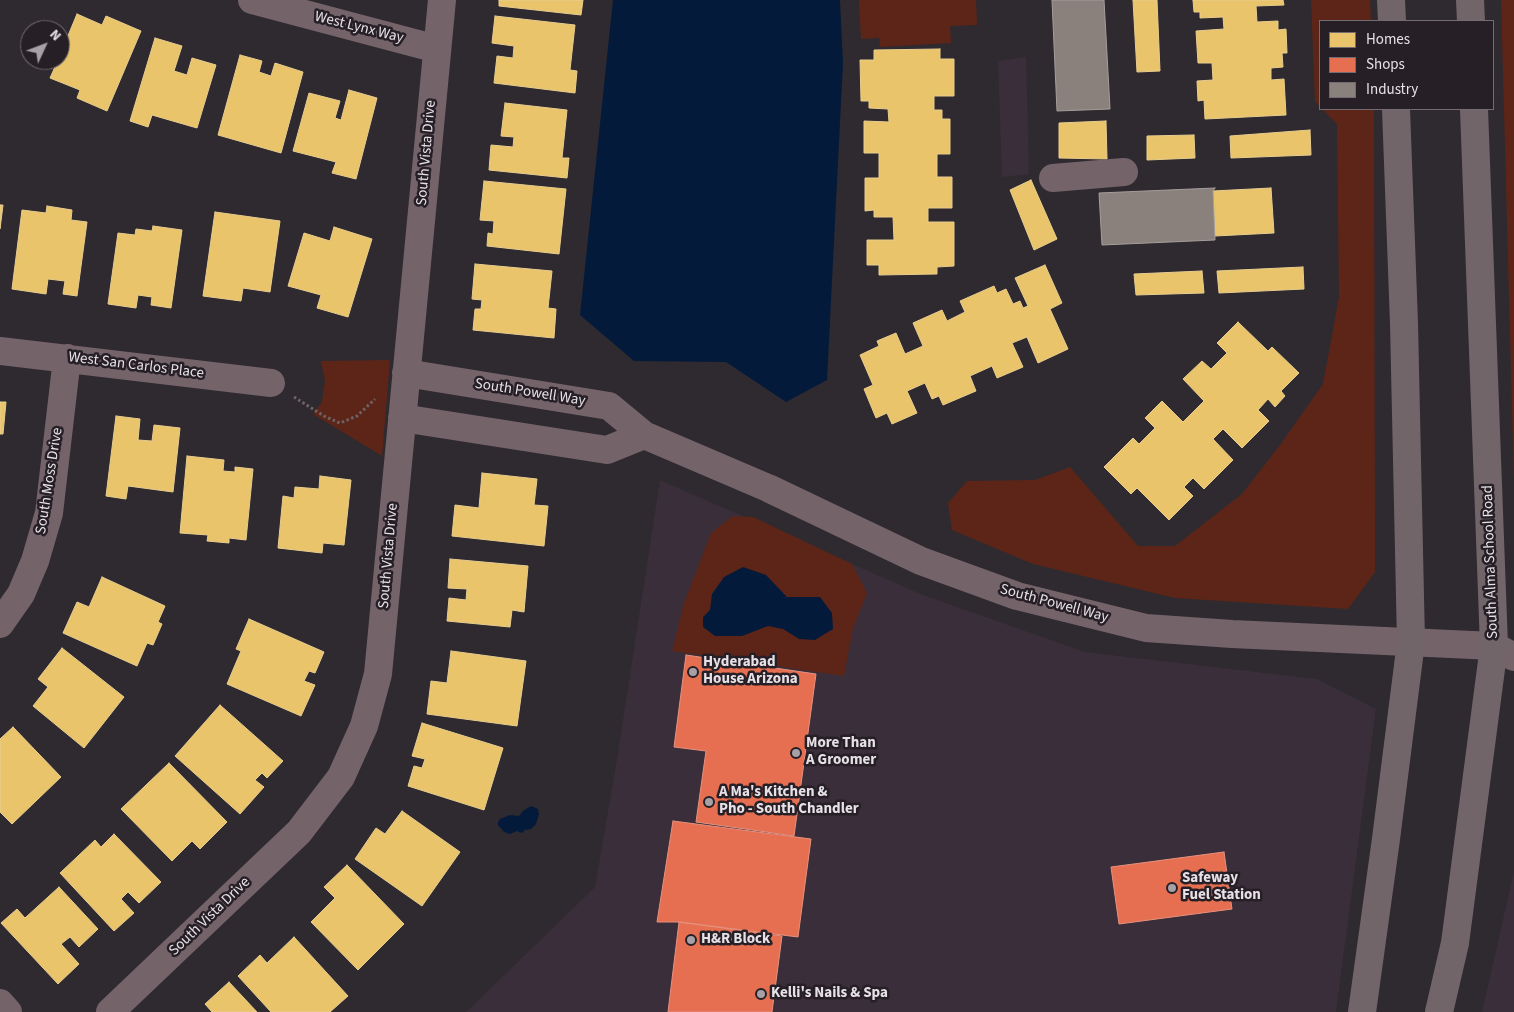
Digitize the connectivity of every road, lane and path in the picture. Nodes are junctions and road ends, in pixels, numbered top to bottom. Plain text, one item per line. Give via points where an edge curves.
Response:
1 (252, 0) edge
2 (442, 0) edge
3 (1391, 0) edge
4 (1470, 0) edge
5 (1392, 20) edge
6 (1471, 20) edge
7 (437, 49) junction
8 (1396, 110) edge
9 (1474, 110) edge
10 (1124, 172) dead end
11 (1053, 178) dead end
12 (0, 351) edge
13 (67, 358) junction
14 (406, 378) junction
15 (271, 383) joint
16 (402, 418) junction
17 (644, 435) junction
18 (0, 624) edge
19 (1411, 642) junction
20 (1507, 646) edge
21 (0, 1003) edge
22 (8, 1012) edge
23 (110, 1012) edge
24 (1362, 1012) edge
25 (1439, 1012) edge

1 - 7 street, West Lynx Way
2 - 7 street, South Vista Drive
3 - 5 main road
4 - 6 main road
7 - 14 street, South Vista Drive
8 - 19 main road
9 - 20 main road, South Alma School Road
10 - 11 street
12 - 13 street, West San Carlos Place
13 - 15 street, West San Carlos Place
13 - 18 street, South Moss Drive via 48,513 36,561 21,594
14 - 15 path via 373,400 357,416 340,423
14 - 16 street, South Vista Drive
14 - 17 street, South Powell Way via 609,406
16 - 17 street via 607,450
16 - 23 street, South Vista Drive via 378,674 364,726 341,777 299,832
17 - 19 street, South Powell Way via 768,488 921,561 1017,596 1146,628
19 - 20 street, South Powell Way
19 - 24 main road
20 - 25 main road, South Alma School Road via 1455,943
21 - 22 street

